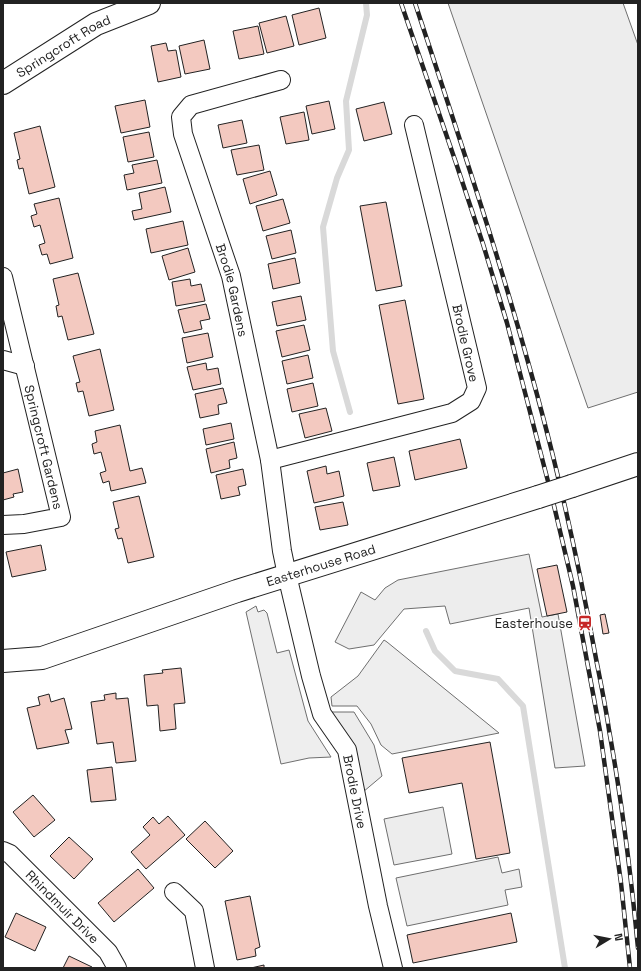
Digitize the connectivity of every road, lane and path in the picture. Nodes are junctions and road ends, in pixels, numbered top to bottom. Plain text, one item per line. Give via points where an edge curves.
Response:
1 (149, 3) edge
2 (281, 80) dead end
3 (3, 83) edge
4 (414, 125) dead end
5 (3, 277) edge
6 (3, 360) edge
7 (25, 366) junction
8 (270, 460) junction
9 (638, 464) edge
10 (3, 525) edge
11 (287, 576) junction
12 (3, 661) edge
13 (3, 851) edge
14 (174, 892) dead end
15 (117, 968) edge
16 (206, 968) edge
17 (393, 968) edge

1 - 3 street, Springcroft Road via 96,24
2 - 8 street, Brodie Gardens via 191,105 181,118 183,134 231,276
4 - 8 street, Brodie Grove via 477,388 471,401 452,413
5 - 7 street, Springcroft Gardens
6 - 7 street, Springcroft Gardens
7 - 10 street, Springcroft Gardens via 61,516 24,524
8 - 11 street, Brodie Gardens
9 - 11 street, Easterhouse Road, bridge
11 - 12 street, Easterhouse Road via 42,658
11 - 17 street, Brodie Drive via 322,714 347,750
13 - 15 street, Rhindmuir Drive via 10,854 108,952
14 - 16 street via 194,910

